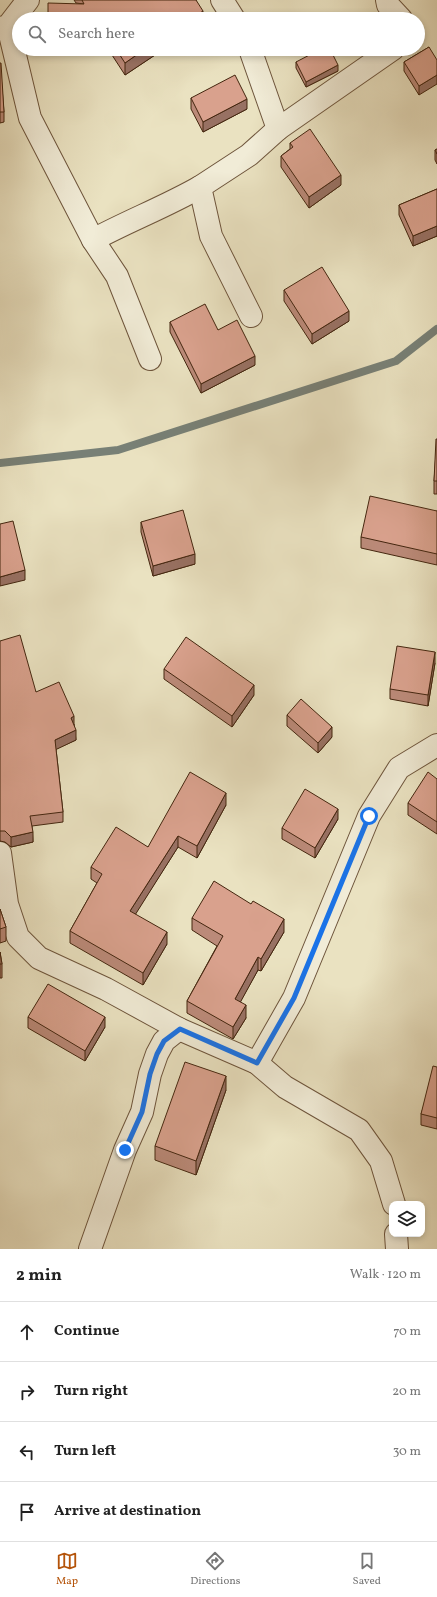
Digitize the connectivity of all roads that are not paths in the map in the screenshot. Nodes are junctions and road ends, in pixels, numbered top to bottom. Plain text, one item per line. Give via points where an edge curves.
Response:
1 (28, 0) edge
2 (222, 0) edge
3 (387, 0) edge
4 (17, 12) edge
5 (230, 12) edge
6 (394, 12) edge
7 (12, 18) edge
8 (4, 27) edge
9 (12, 55) edge
10 (12, 56) edge
11 (252, 56) edge
12 (383, 56) edge
13 (278, 129) junction
14 (200, 188) junction
15 (93, 240) junction
16 (251, 316) dead end
17 (150, 359) dead end
18 (437, 745) edge
19 (0, 853) edge
20 (180, 1029) junction
21 (257, 1063) junction
22 (393, 1201) edge
23 (396, 1237) edge
24 (90, 1249) edge
25 (397, 1249) edge

1 - 4 street
2 - 5 street
3 - 6 street
7 - 8 street
8 - 9 street
10 - 15 street via 30,118
11 - 13 street
12 - 13 street
13 - 14 street via 249,155
14 - 15 street
14 - 16 street via 211,236
15 - 17 street via 117,276
18 - 21 street via 399,768 369,816 294,998
19 - 20 street via 7,904 18,937 39,958 106,989
20 - 21 street
20 - 24 street via 164,1041 157,1054 142,1112 125,1150
21 - 22 street via 286,1087 359,1130 381,1161
23 - 25 street

